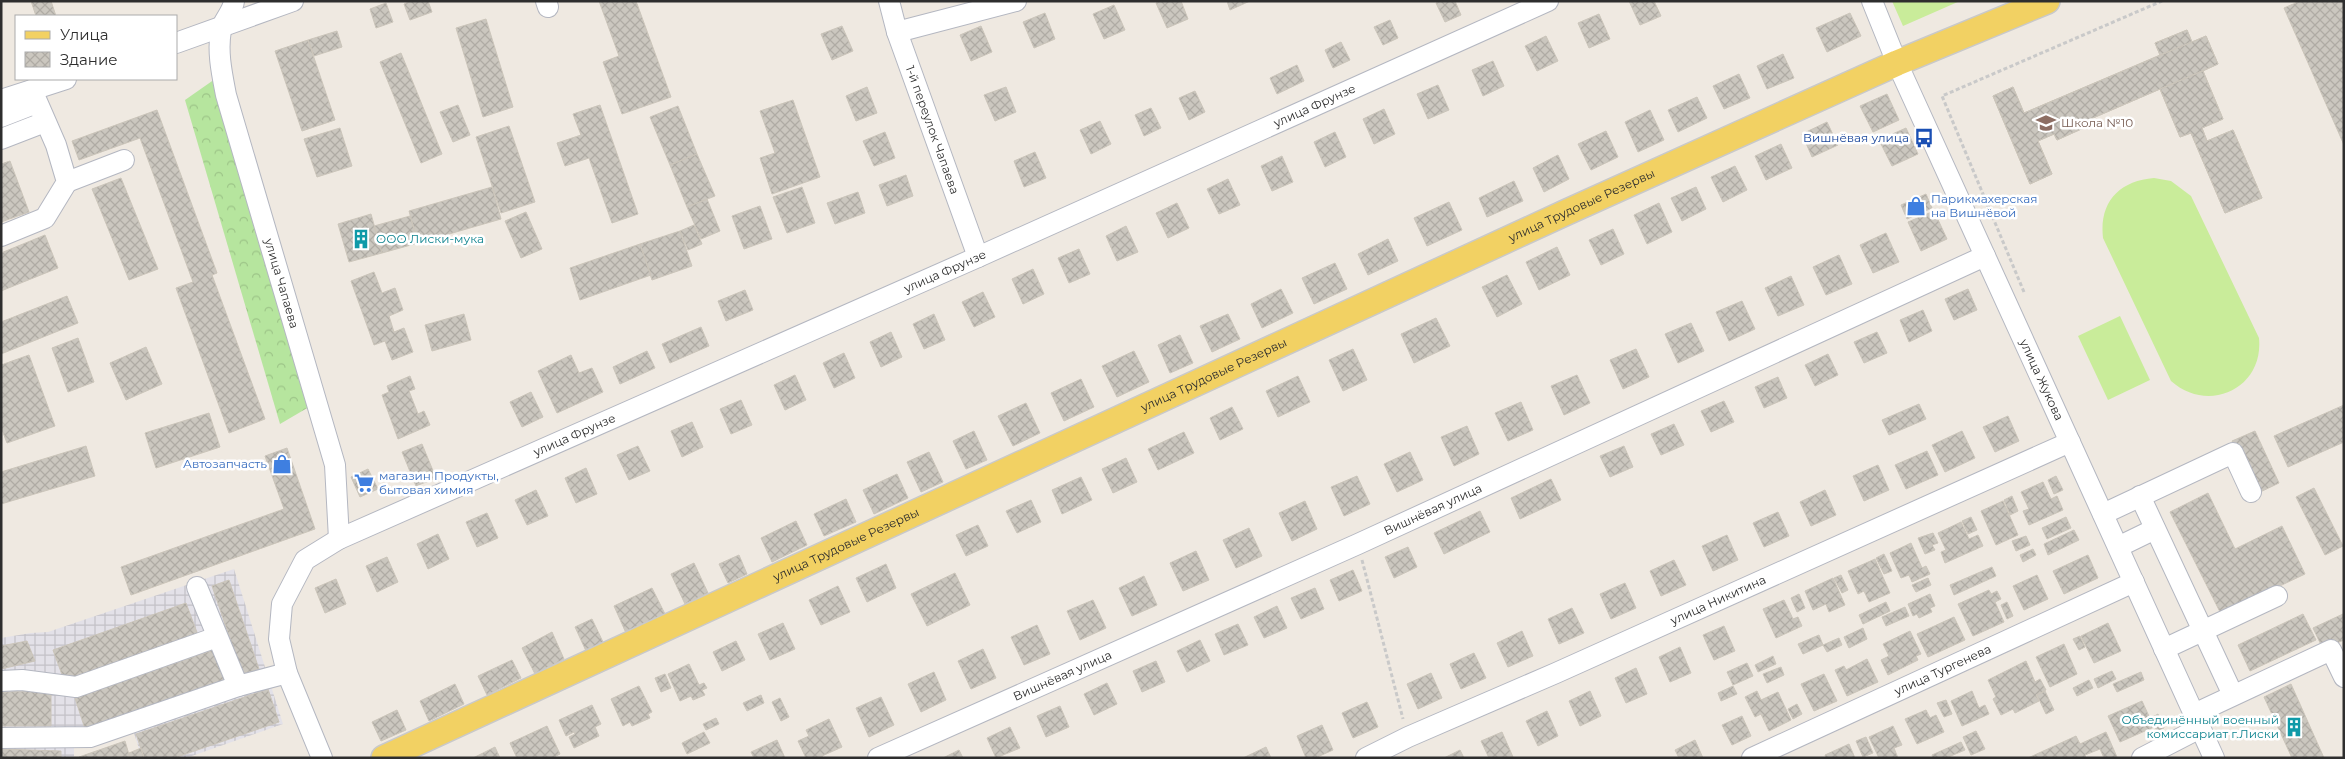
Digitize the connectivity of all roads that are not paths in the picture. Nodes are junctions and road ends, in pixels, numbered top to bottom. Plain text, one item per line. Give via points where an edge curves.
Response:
1 (234, 1) edge
2 (293, 1) edge
3 (889, 1) edge
4 (1016, 1) edge
5 (1548, 1) edge
6 (1872, 1) edge
7 (2048, 1) edge
8 (221, 29) junction
9 (897, 32) junction
10 (178, 42) edge
11 (1897, 63) junction
12 (64, 80) edge
13 (34, 97) junction
14 (1, 100) edge
15 (1, 116) edge
16 (45, 122) junction
17 (1, 139) edge
18 (124, 160) dead end
19 (68, 182) junction
20 (1, 236) edge
21 (1984, 256) junction
22 (978, 257) junction
23 (2070, 442) junction
24 (2251, 492) dead end
25 (2140, 496) junction
26 (2103, 514) junction
27 (2155, 529) junction
28 (339, 539) junction
29 (2118, 547) junction
30 (2134, 582) junction
31 (197, 587) dead end
32 (2277, 596) dead end
33 (2203, 631) junction
34 (217, 637) junction
35 (2164, 649) junction
36 (287, 672) junction
37 (2344, 677) edge
38 (1, 680) edge
39 (238, 686) junction
40 (2233, 695) junction
41 (2197, 721) junction
42 (1, 738) edge
43 (322, 758) edge
44 (384, 758) edge
45 (878, 758) edge
46 (1366, 758) edge
47 (1752, 758) edge
48 (2142, 758) edge
49 (2214, 758) edge

1 - 8 street, улица Чапаева
2 - 8 street
3 - 9 street, 1-й переулок Чапаева
4 - 9 street
5 - 22 street, улица Фрунзе
6 - 11 street, улица Жукова
7 - 11 main road, улица Трудовые Резервы
8 - 10 street
8 - 28 street, улица Чапаева via 220,55 226,95 335,465
9 - 22 street, 1-й переулок Чапаева
11 - 21 street, улица Жукова
11 - 44 main road, улица Трудовые Резервы
12 - 13 street
13 - 14 street
13 - 15 street
13 - 16 street
16 - 17 street
16 - 19 street
18 - 19 street
19 - 20 street via 45,218
21 - 23 street, улица Жукова
21 - 45 street, Вишнёвая улица via 1358,544
22 - 28 street, улица Фрунзе
23 - 26 street, улица Жукова
23 - 46 street, улица Никитина via 1408,736
24 - 25 street via 2233,453
25 - 26 street
25 - 27 street
26 - 29 street, улица Жукова
27 - 29 street
27 - 33 street
28 - 36 street, улица Фрунзе via 305,560 282,604 279,638
29 - 30 street, улица Жукова
30 - 35 street, улица Жукова
30 - 47 street, улица Тургенева
31 - 34 street
32 - 33 street
33 - 35 street
33 - 40 street
34 - 38 street via 76,687
34 - 39 street
35 - 41 street, улица Жукова
36 - 39 street
36 - 43 street, улица Фрунзе
37 - 40 street via 2331,650
39 - 42 street via 90,737
40 - 41 street
41 - 48 street
41 - 49 street, улица Жукова

